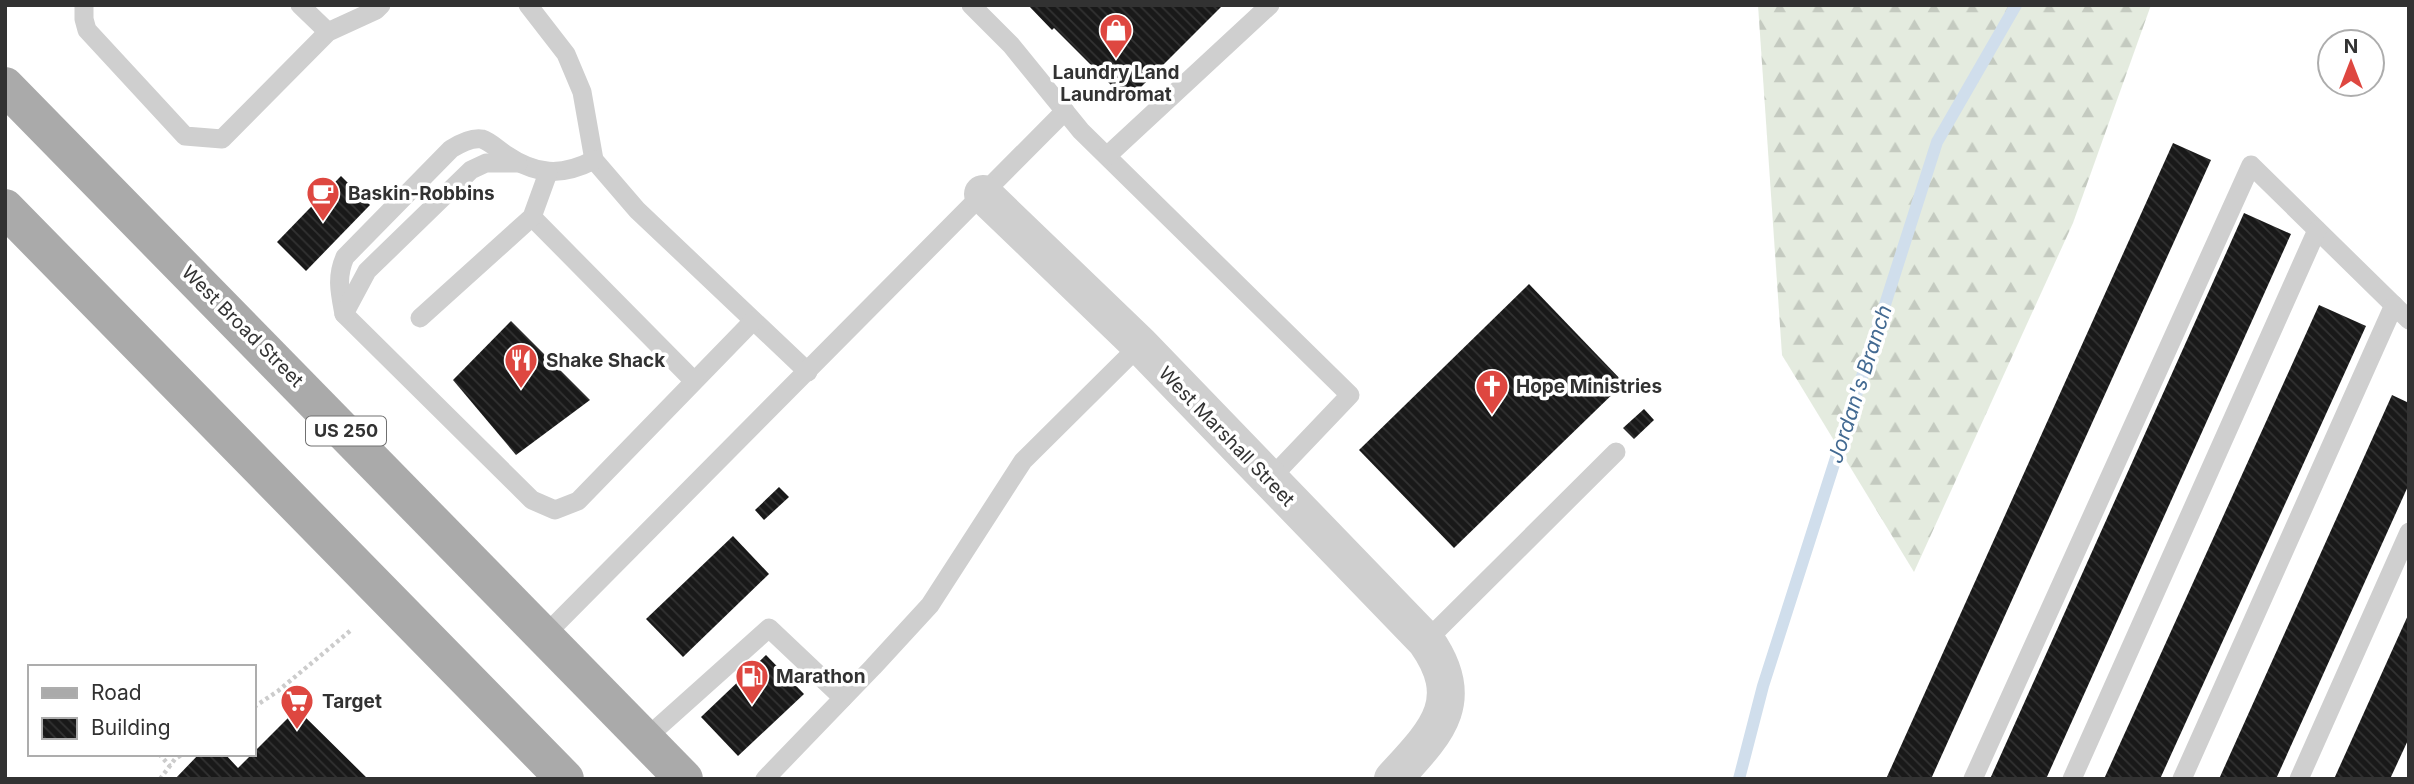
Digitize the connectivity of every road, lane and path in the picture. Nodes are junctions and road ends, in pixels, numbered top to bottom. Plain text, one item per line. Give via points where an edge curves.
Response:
1 (84, 5) edge
2 (300, 5) edge
3 (380, 5) edge
4 (528, 5) edge
5 (971, 5) edge
6 (1270, 5) edge
7 (351, 11) edge
8 (327, 32) junction
9 (5, 86) edge
10 (1065, 111) junction
11 (1107, 156) junction
12 (594, 160) junction
13 (518, 163) junction
14 (548, 173) junction
15 (983, 194) junction
16 (5, 208) edge
17 (532, 217) junction
18 (2317, 230) junction
19 (2394, 305) junction
20 (344, 314) junction
21 (420, 318) dead end
22 (2409, 320) edge
23 (753, 321) junction
24 (1140, 345) junction
25 (808, 372) junction
26 (694, 382) junction
27 (1616, 452) dead end
28 (1269, 480) junction
29 (2409, 532) edge
30 (350, 631) dead end
31 (544, 636) junction
32 (1426, 641) junction
33 (843, 698) junction
34 (256, 706) edge
35 (645, 739) junction
36 (161, 756) edge
37 (181, 756) edge
38 (170, 766) junction
39 (160, 779) edge
40 (565, 779) edge
41 (684, 779) edge
42 (765, 779) edge
43 (1393, 779) edge
44 (1973, 779) edge
45 (2071, 779) edge
46 (2182, 779) edge
47 (2299, 779) edge

1 - 8 lane via 87,30 185,136 222,139
2 - 8 lane
3 - 7 lane via 376,10
4 - 12 lane via 566,54 582,92
5 - 10 lane
6 - 11 lane
7 - 8 lane
9 - 31 main road, West Broad Street / US 250
10 - 11 lane
10 - 15 lane
11 - 28 lane via 1350,395
12 - 14 lane via 575,170
12 - 23 lane via 637,210
13 - 14 lane
13 - 20 lane via 486,163 471,170 367,271
13 - 20 lane via 483,139 451,149 345,257 339,283
14 - 17 lane
15 - 24 street, West Marshall Street
15 - 25 lane
16 - 40 main road
17 - 21 lane
17 - 26 lane
18 - 19 lane
18 - 44 lane via 2251,165
18 - 45 lane
19 - 22 lane
19 - 46 lane
20 - 26 lane via 532,500 555,510 578,501
23 - 25 lane
23 - 26 lane
24 - 28 street, West Marshall Street
24 - 33 lane via 1023,461 930,605
25 - 31 lane
27 - 32 lane
28 - 32 street, West Marshall Street
29 - 47 lane
30 - 34 path
31 - 35 main road, West Broad Street / US 250
32 - 43 street, West Marshall Street via 1445,676 1443,711 1423,746
33 - 35 lane via 769,628
33 - 42 lane
35 - 41 main road, West Broad Street / US 250
36 - 38 path
37 - 38 path
38 - 39 path

